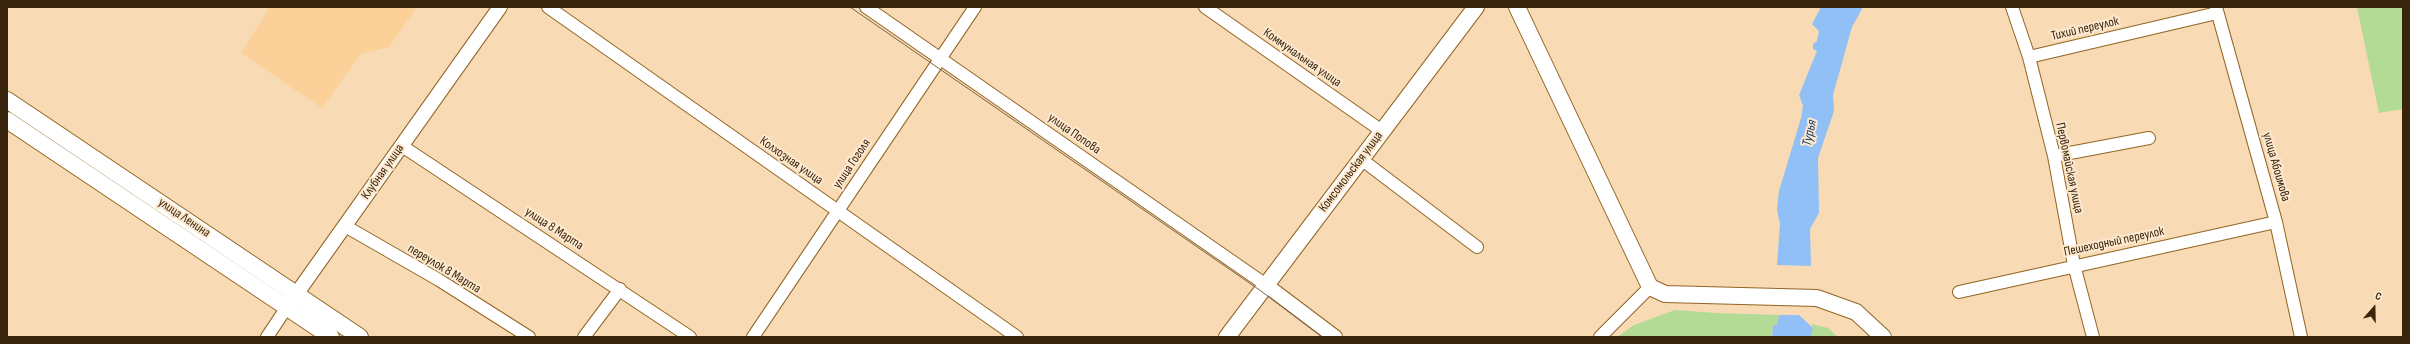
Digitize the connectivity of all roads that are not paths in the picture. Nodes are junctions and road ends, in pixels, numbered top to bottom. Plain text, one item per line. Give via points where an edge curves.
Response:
1 (500, 7) edge
2 (548, 7) edge
3 (866, 7) edge
4 (975, 7) edge
5 (1205, 7) edge
6 (1476, 7) edge
7 (1517, 7) edge
8 (2012, 7) edge
9 (2216, 10) edge
10 (2029, 57) junction
11 (940, 58) junction
12 (7, 100) edge
13 (7, 120) edge
14 (1382, 131) junction
15 (2149, 138) dead end
16 (402, 146) junction
17 (2054, 156) junction
18 (1361, 159) junction
19 (838, 211) junction
20 (2276, 222) junction
21 (345, 226) junction
22 (1477, 247) dead end
23 (2074, 265) junction
24 (1266, 285) junction
25 (1650, 288) junction
26 (620, 289) junction
27 (1958, 292) dead end
28 (296, 294) junction
29 (287, 307) junction
30 (266, 337) edge
31 (332, 337) edge
32 (360, 337) edge
33 (528, 337) edge
34 (584, 337) edge
35 (690, 337) edge
36 (752, 337) edge
37 (1017, 337) edge
38 (1227, 337) edge
39 (1336, 337) edge
40 (1600, 337) edge
41 (1882, 337) edge
42 (2094, 337) edge
43 (2301, 337) edge

1 - 16 street, Клубная улица
2 - 19 street, Колхозная улица
3 - 11 street, улица Попова
4 - 11 street, улица Гоголя
5 - 14 street, Коммунальная улица
6 - 14 main road, Комсомольская улица
7 - 25 main road
8 - 10 street, Первомайская улица
9 - 10 street, Тихий переулок
9 - 20 street, улица Абоимова
10 - 17 street, Первомайская улица
11 - 19 street, улица Гоголя
11 - 24 street, улица Попова
12 - 28 main road, улица Ленина
13 - 29 main road, улица Ленина
14 - 18 main road, Комсомольская улица
15 - 17 street
16 - 21 street, Клубная улица
16 - 26 street, улица 8 Марта
17 - 23 street, Первомайская улица
18 - 22 street
18 - 24 main road, Комсомольская улица
19 - 36 street, улица Гоголя
19 - 37 street, Колхозная улица
20 - 23 street, Пешеходный переулок
20 - 43 street, улица Абоимова
21 - 28 street, Клубная улица
21 - 33 street, переулок 8 Марта via 439,280
23 - 27 street, Пешеходный переулок
23 - 42 street, Первомайская улица
24 - 38 main road, Комсомольская улица
24 - 39 street
25 - 40 street
25 - 41 main road via 1665,294 1817,298 1856,312
26 - 34 street
26 - 35 street, улица 8 Марта
28 - 29 street, Клубная улица
28 - 32 main road, улица Ленина
29 - 30 street, Клубная улица
29 - 31 main road, улица Ленина

